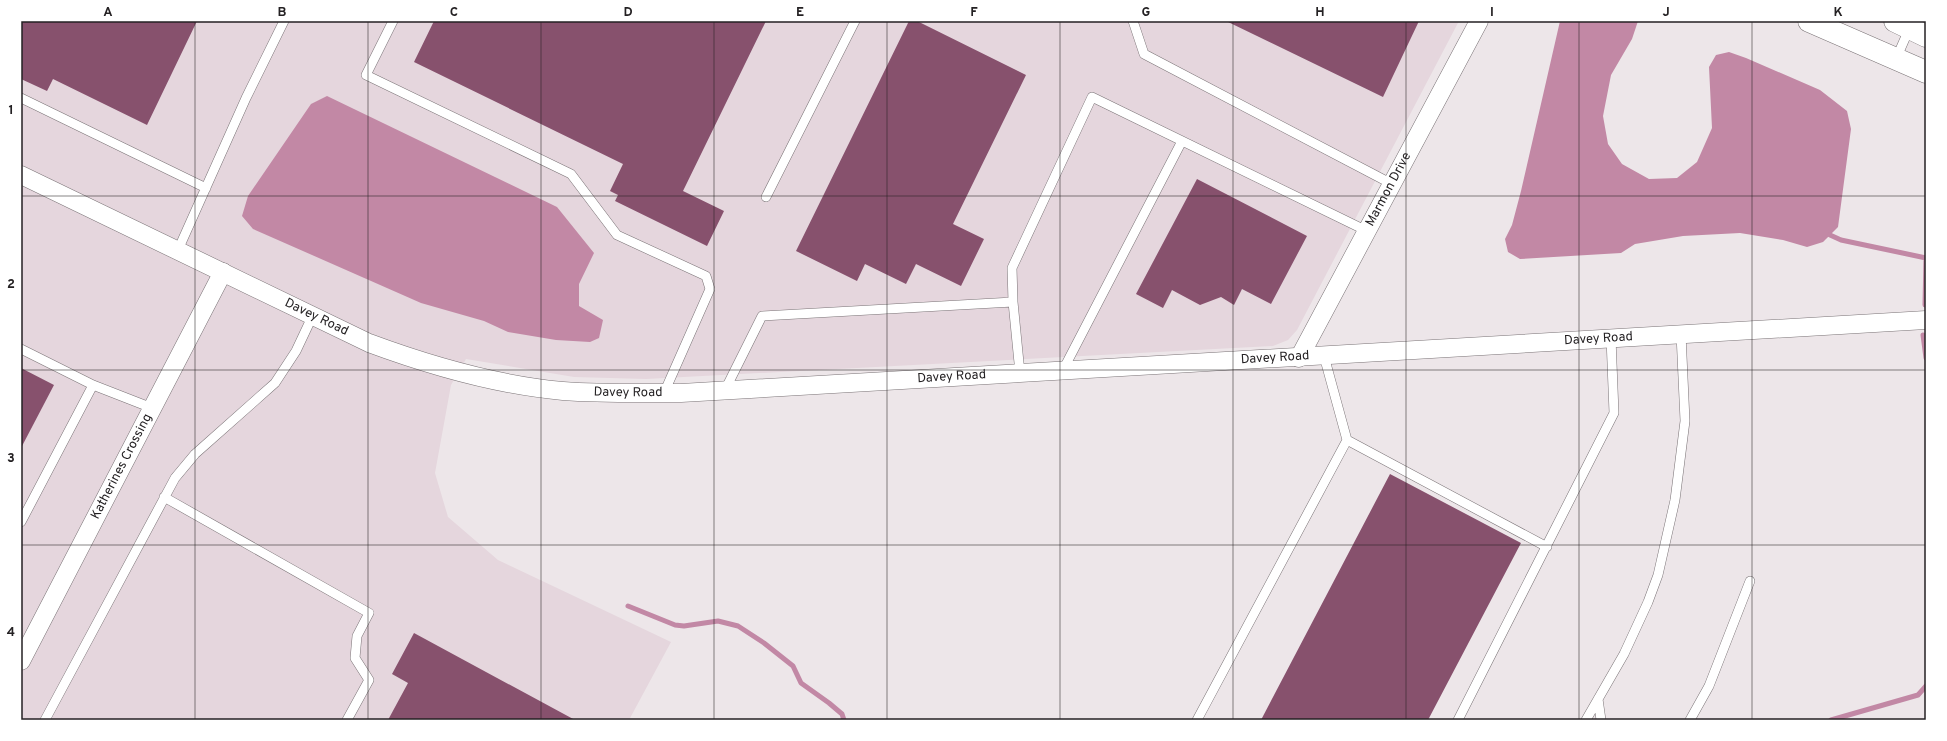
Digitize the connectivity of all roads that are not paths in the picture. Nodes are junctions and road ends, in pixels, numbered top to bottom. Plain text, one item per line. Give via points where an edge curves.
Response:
1 (284, 21) edge
2 (393, 21) edge
3 (855, 21) edge
4 (1133, 21) edge
5 (1479, 21) edge
6 (1810, 21) edge
7 (1911, 26) edge
8 (1896, 59) junction
9 (1926, 72) edge
10 (21, 98) edge
11 (1182, 140) junction
12 (21, 175) edge
13 (1392, 184) junction
14 (206, 188) junction
15 (766, 197) dead end
16 (1367, 231) junction
17 (178, 250) junction
18 (223, 272) junction
19 (1013, 302) junction
20 (313, 315) junction
21 (1926, 320) edge
22 (1681, 334) junction
23 (1611, 338) junction
24 (21, 349) edge
25 (1324, 356) junction
26 (1299, 358) junction
27 (1063, 370) junction
28 (1020, 372) junction
29 (93, 385) junction
30 (725, 390) junction
31 (664, 393) junction
32 (152, 408) junction
33 (1347, 440) junction
34 (164, 497) junction
35 (21, 522) edge
36 (1547, 546) junction
37 (1750, 581) dead end
38 (21, 661) edge
39 (1598, 699) junction
40 (45, 720) edge
41 (347, 720) edge
42 (1197, 720) edge
43 (1458, 720) edge
44 (1586, 720) edge
45 (1601, 720) edge
46 (1690, 720) edge

1 - 14 lane
2 - 31 lane via 366,75 571,174 617,235 706,276 710,289
3 - 15 lane
4 - 13 lane via 1144,54
5 - 13 street, Marmon Drive
6 - 8 street
7 - 8 lane
8 - 9 street
10 - 14 lane
11 - 16 lane
11 - 19 lane via 1092,97 1012,268
11 - 27 lane
12 - 17 street, Davey Road
13 - 16 street, Marmon Drive
14 - 17 lane
16 - 26 street, Marmon Drive
17 - 18 street, Davey Road
18 - 20 street, Davey Road
18 - 32 street, Katherines Crossing
19 - 28 lane
19 - 30 lane via 762,316
20 - 31 street, Davey Road via 412,359 488,379 562,391
20 - 34 lane via 296,351 275,383 195,454 179,472
21 - 22 street, Davey Road
22 - 23 street, Davey Road
22 - 39 lane via 1685,421 1675,500 1658,575 1624,654
23 - 25 street, Davey Road
23 - 36 lane via 1614,413
24 - 29 lane
25 - 26 street, Davey Road
25 - 33 lane
26 - 27 street, Davey Road
27 - 28 street, Davey Road
28 - 30 street, Davey Road
29 - 32 lane
29 - 35 lane
30 - 31 street, Davey Road
32 - 38 street, Katherines Crossing
33 - 36 lane
33 - 42 lane
34 - 40 lane
34 - 41 lane via 369,613 357,636 355,658 369,680
36 - 43 lane
37 - 46 lane via 1709,686
39 - 44 lane
39 - 45 lane

